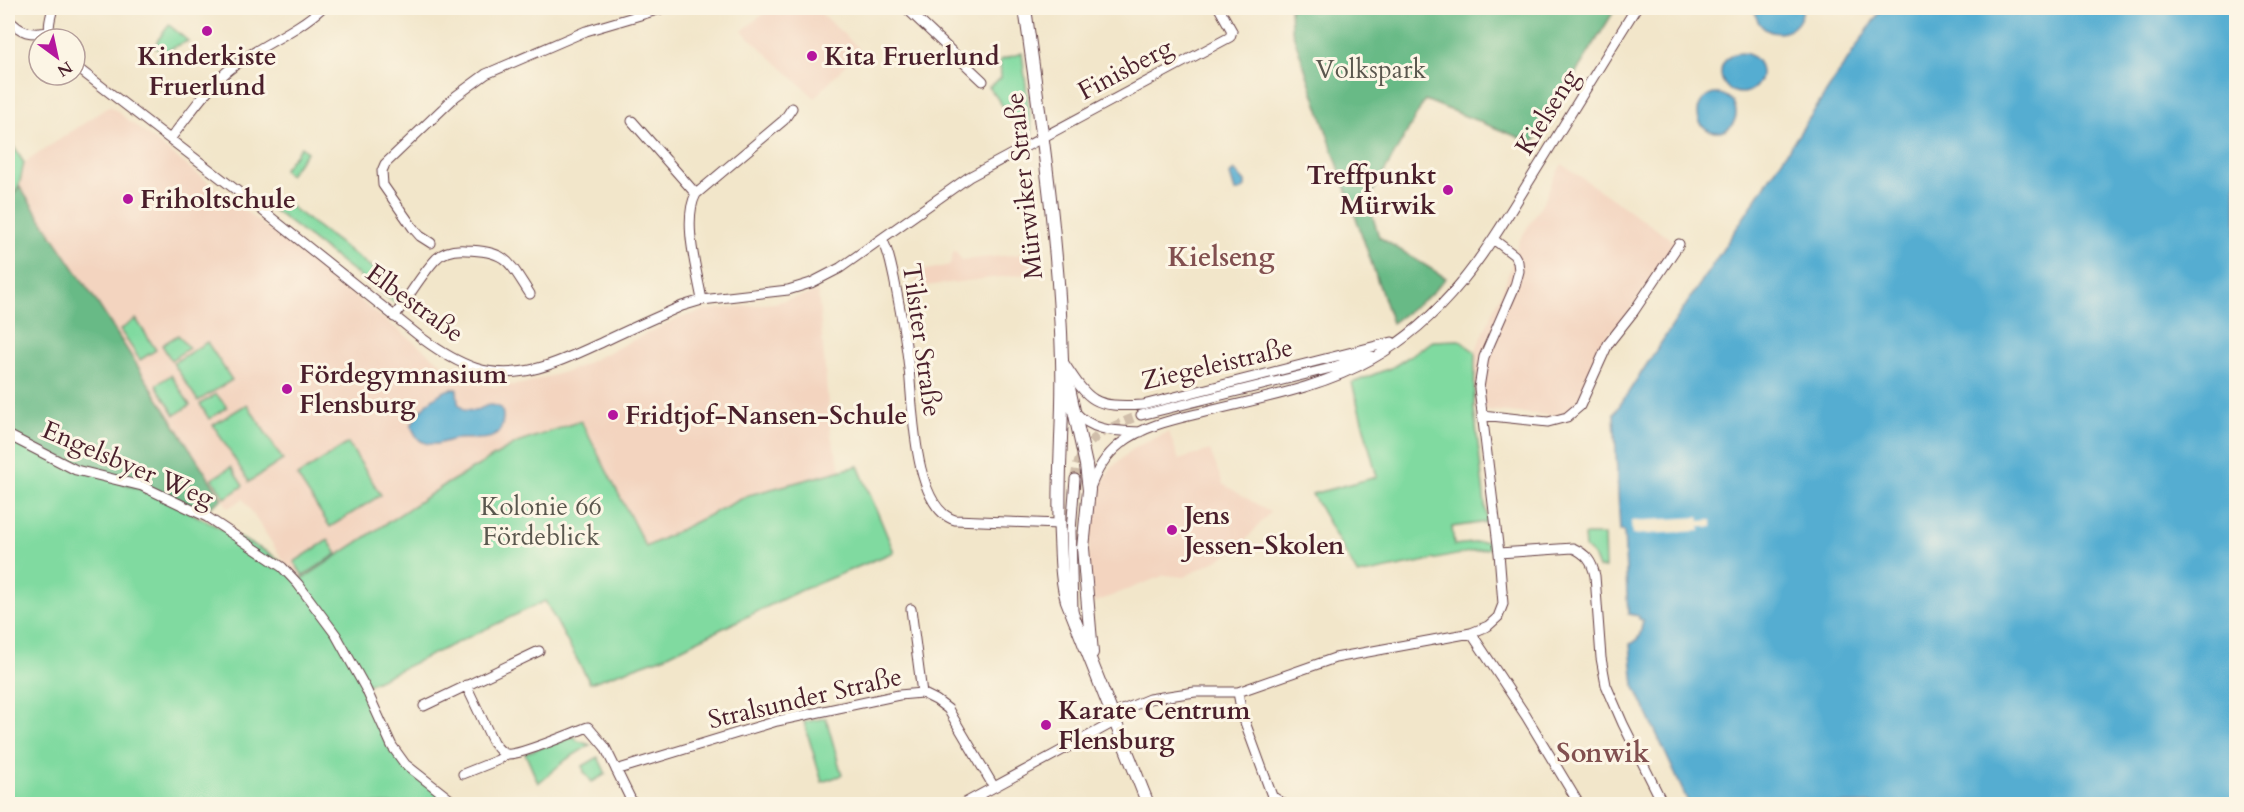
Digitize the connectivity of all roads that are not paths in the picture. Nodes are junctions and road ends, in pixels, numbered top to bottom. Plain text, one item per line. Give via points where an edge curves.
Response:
1 (53, 8) edge
2 (322, 8) edge
3 (664, 8) edge
4 (906, 8) edge
5 (1025, 8) edge
6 (1219, 8) edge
7 (1636, 8) edge
8 (8, 19) edge
9 (50, 27) edge
10 (27, 33) edge
11 (87, 75) edge
12 (983, 81) dead end
13 (792, 108) dead end
14 (632, 121) dead end
15 (1043, 137) junction
16 (170, 139) junction
17 (696, 194) junction
18 (882, 239) junction
19 (1493, 239) junction
20 (431, 243) dead end
21 (1679, 244) dead end
22 (530, 294) dead end
23 (702, 300) junction
24 (394, 317) junction
25 (1400, 340) junction
26 (1062, 360) junction
27 (1062, 376) junction
28 (1074, 411) junction
29 (1141, 415) tunnel mouth
30 (1482, 415) junction
31 (1140, 432) junction
32 (8, 435) edge
33 (1075, 479) tunnel mouth
34 (1089, 490) junction
35 (1059, 524) junction
36 (1499, 553) junction
37 (911, 609) dead end
38 (1073, 618) junction
39 (1472, 633) junction
40 (538, 651) dead end
41 (1093, 666) junction
42 (466, 685) junction
43 (1238, 692) junction
44 (922, 693) junction
45 (424, 706) dead end
46 (1114, 717) junction
47 (507, 754) junction
48 (616, 770) junction
49 (463, 774) dead end
50 (994, 787) junction
51 (1269, 800) edge
52 (456, 804) edge
53 (633, 804) edge
54 (963, 804) edge
55 (1148, 804) edge
56 (1284, 804) edge
57 (1579, 804) edge
58 (1663, 804) edge

1 - 9 street
2 - 16 street via 219,78
3 - 20 street via 568,37 486,74 456,96 386,164 382,171 384,185 412,228
4 - 12 street
5 - 15 main road, Mürwiker Straße
6 - 15 street, Finisberg via 1232,31 1230,37
7 - 19 street, Kielseng
8 - 10 street
11 - 16 street, Elbestraße
13 - 17 street via 784,120
14 - 17 street
15 - 18 street, Tilsiter Straße via 969,177
15 - 26 main road, Mürwiker Straße via 1057,264
16 - 24 street, Elbestraße
17 - 23 street via 690,222
18 - 23 street, Elbestraße via 811,283 770,293
18 - 35 street, Tilsiter Straße via 905,335 916,442 936,506 947,518 955,520
19 - 25 street, Ziegeleistraße via 1451,296
19 - 30 street via 1514,255 1519,271 1484,357 1479,388
21 - 30 street via 1608,344 1574,412 1548,422
22 - 24 street via 514,269 499,255 490,251 451,250 436,259
23 - 24 street, Elbestraße via 542,368 516,372 475,368 438,350
25 - 26 street, Ziegeleistraße via 1134,405 1095,401 1084,393
25 - 29 street, Ziegeleistraße via 1331,368
25 - 31 street, Ziegeleistraße via 1373,359 1305,387 1165,422
26 - 27 main road, Mürwiker Straße
26 - 28 main road, Mürwiker Straße
27 - 28 street via 1068,404
27 - 35 main road, Mürwiker Straße
28 - 31 street, Ziegeleistraße via 1095,427
28 - 34 main road, Mürwiker Straße
30 - 36 street
31 - 34 street, Ziegeleistraße via 1104,459
32 - 52 street, Engelsbyer Weg via 76,470 142,486 238,537 282,567 336,635 392,747 405,764
33 - 38 street via 1071,531
34 - 41 main road, Mürwiker Straße via 1083,548
35 - 38 main road, Mürwiker Straße via 1062,581
36 - 39 street via 1503,604 1488,626
36 - 58 street via 1573,548 1588,558 1593,567 1606,685
37 - 44 street
38 - 41 main road, Mürwiker Straße
39 - 43 street via 1335,658
39 - 57 street
40 - 42 street
41 - 46 main road, Mürwiker Straße
42 - 45 street
42 - 47 street via 493,742
43 - 46 street via 1195,692 1149,699
43 - 51 street via 1244,725
44 - 48 street, Stralsunder Straße via 777,721
44 - 50 street, Stralsunder Straße via 948,709
46 - 50 street
46 - 55 main road, Mürwiker Straße
47 - 48 street via 588,727 605,747
47 - 49 street
48 - 53 street
50 - 54 street
51 - 56 street

